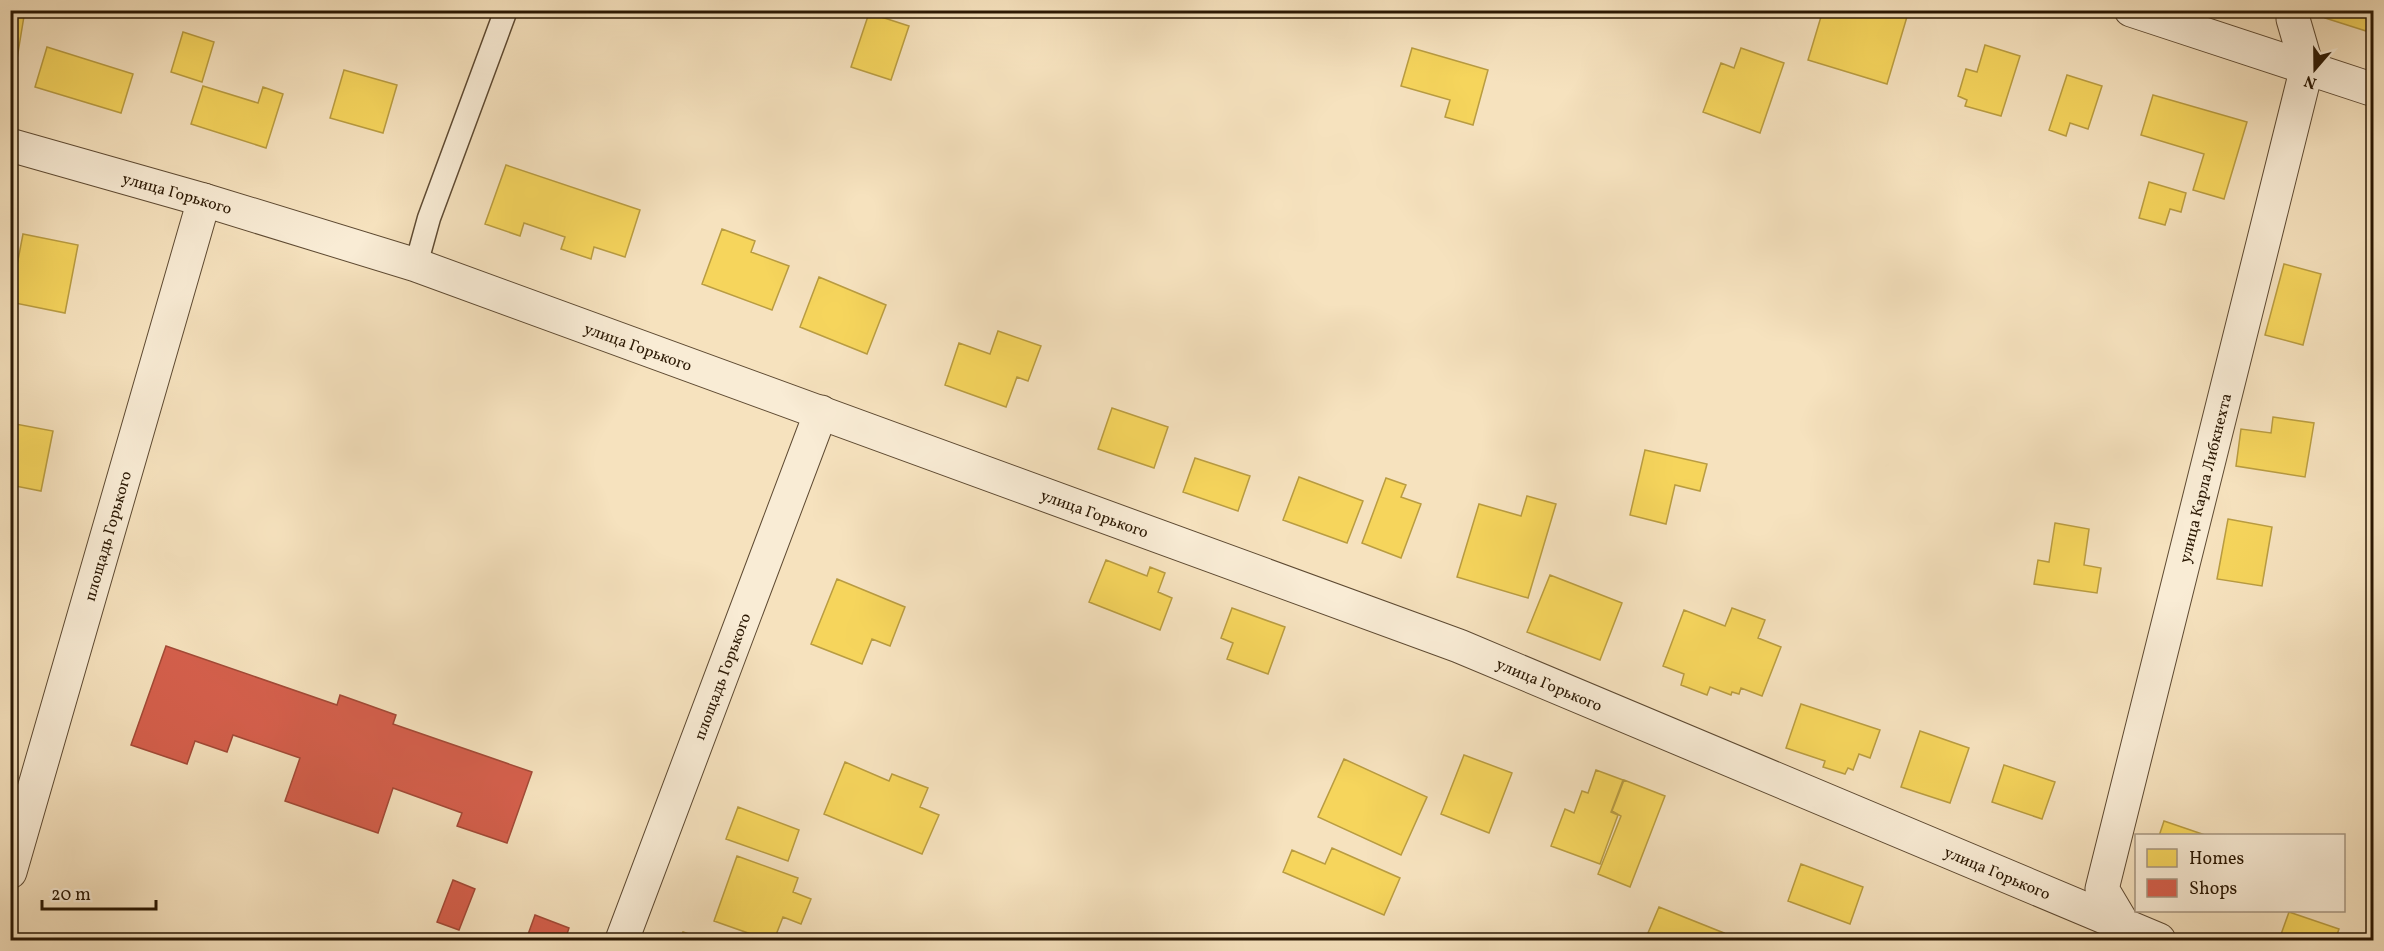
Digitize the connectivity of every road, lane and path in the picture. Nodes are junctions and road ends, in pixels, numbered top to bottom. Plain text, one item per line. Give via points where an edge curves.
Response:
1 (506, 10) edge
2 (2131, 10) edge
3 (2294, 10) edge
4 (2307, 67) junction
5 (2373, 90) edge
6 (10, 144) edge
7 (204, 200) junction
8 (416, 266) junction
9 (821, 412) junction
10 (10, 872) edge
11 (2122, 933) edge
12 (622, 940) edge
13 (2159, 940) edge

1 - 8 lane via 433,207
2 - 4 street
3 - 4 street
4 - 5 street
4 - 11 street, улица Карла Либкнехта via 2102,889
6 - 7 street, улица Горького
7 - 8 street, улица Горького
7 - 10 street, площадь Горького
8 - 9 street, улица Горького
9 - 11 street, улица Горького via 1459,646
9 - 12 street, площадь Горького
11 - 13 street, улица Горького

